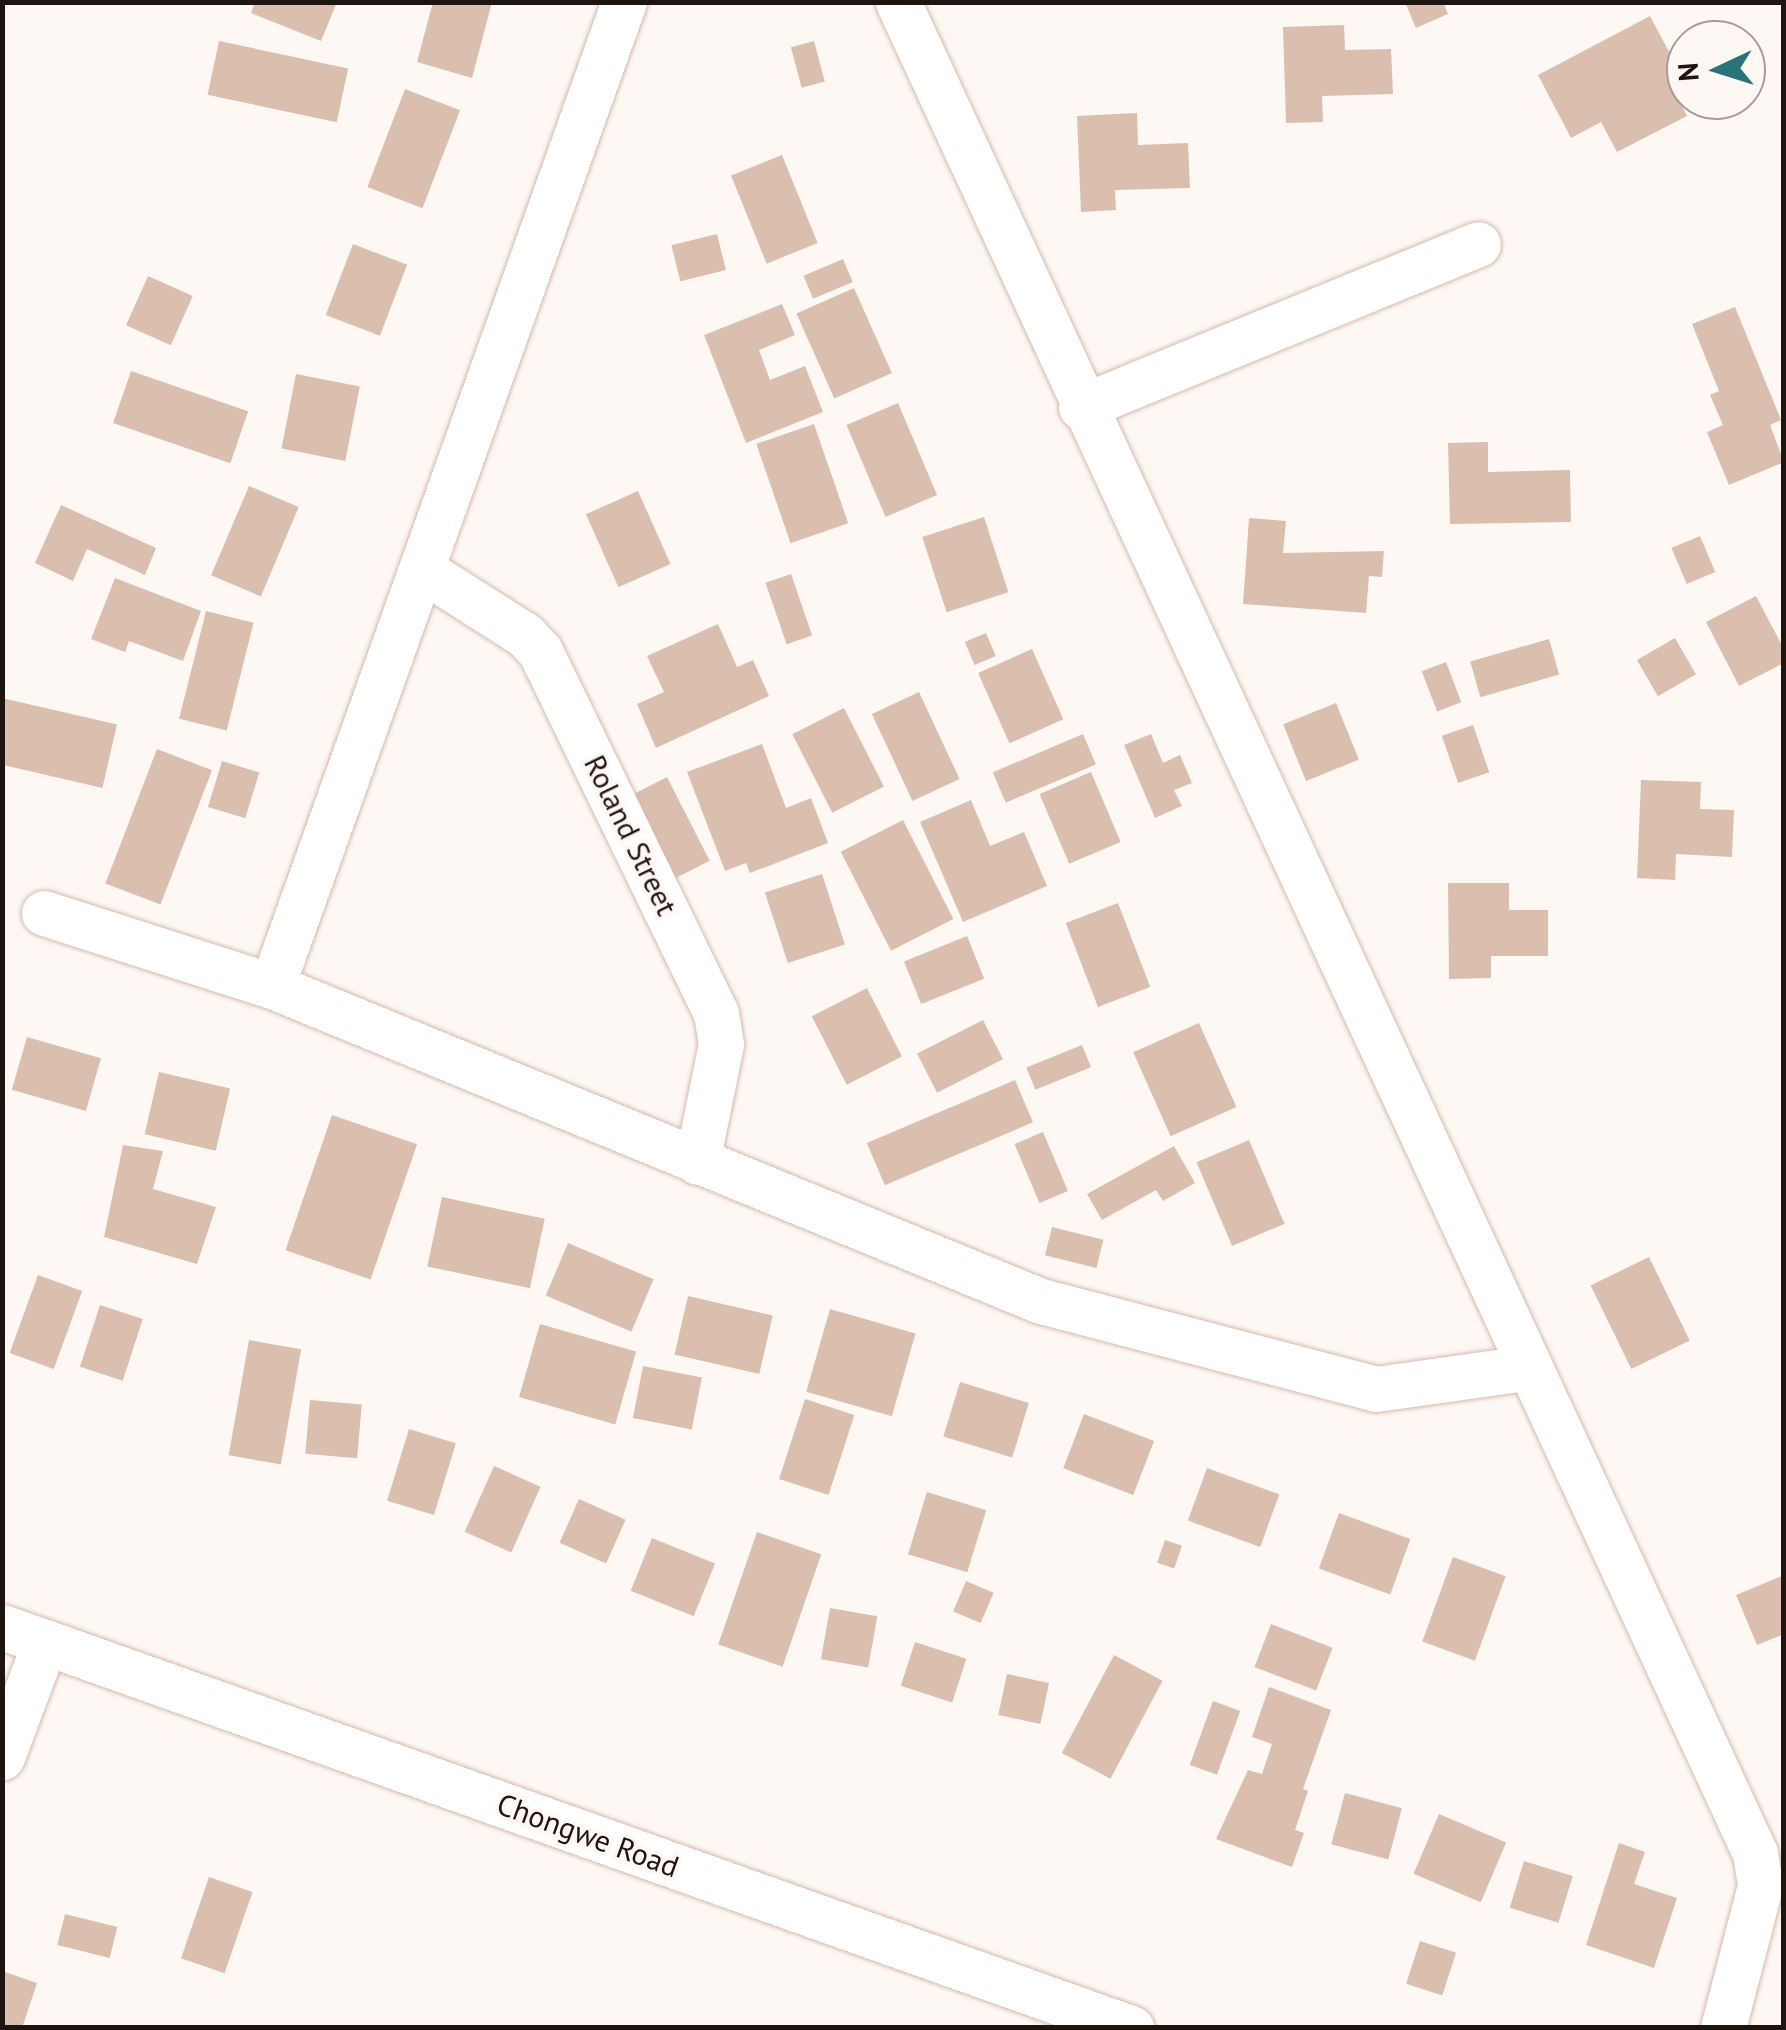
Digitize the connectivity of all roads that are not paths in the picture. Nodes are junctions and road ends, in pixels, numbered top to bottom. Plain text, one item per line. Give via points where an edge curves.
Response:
1 (624, 2) edge
2 (898, 2) edge
3 (1478, 244) dead end
4 (1081, 407) junction
5 (421, 569) junction
6 (44, 913) dead end
7 (272, 986) junction
8 (697, 1162) junction
9 (1526, 1368) junction
10 (2, 1627) edge
11 (45, 1642) junction
12 (2, 1757) edge
13 (1131, 2028) edge
14 (1723, 2028) edge

1 - 5 street
2 - 4 street
3 - 4 street
4 - 9 street
5 - 7 street
5 - 8 street, Roland Street via 525,634 540,652 716,1013 720,1056
6 - 7 street
7 - 8 street
8 - 9 street via 1041,1301 1376,1389
9 - 14 street via 1759,1862 1760,1886
10 - 11 street, Chongwe Road
11 - 12 street
11 - 13 street, Chongwe Road

